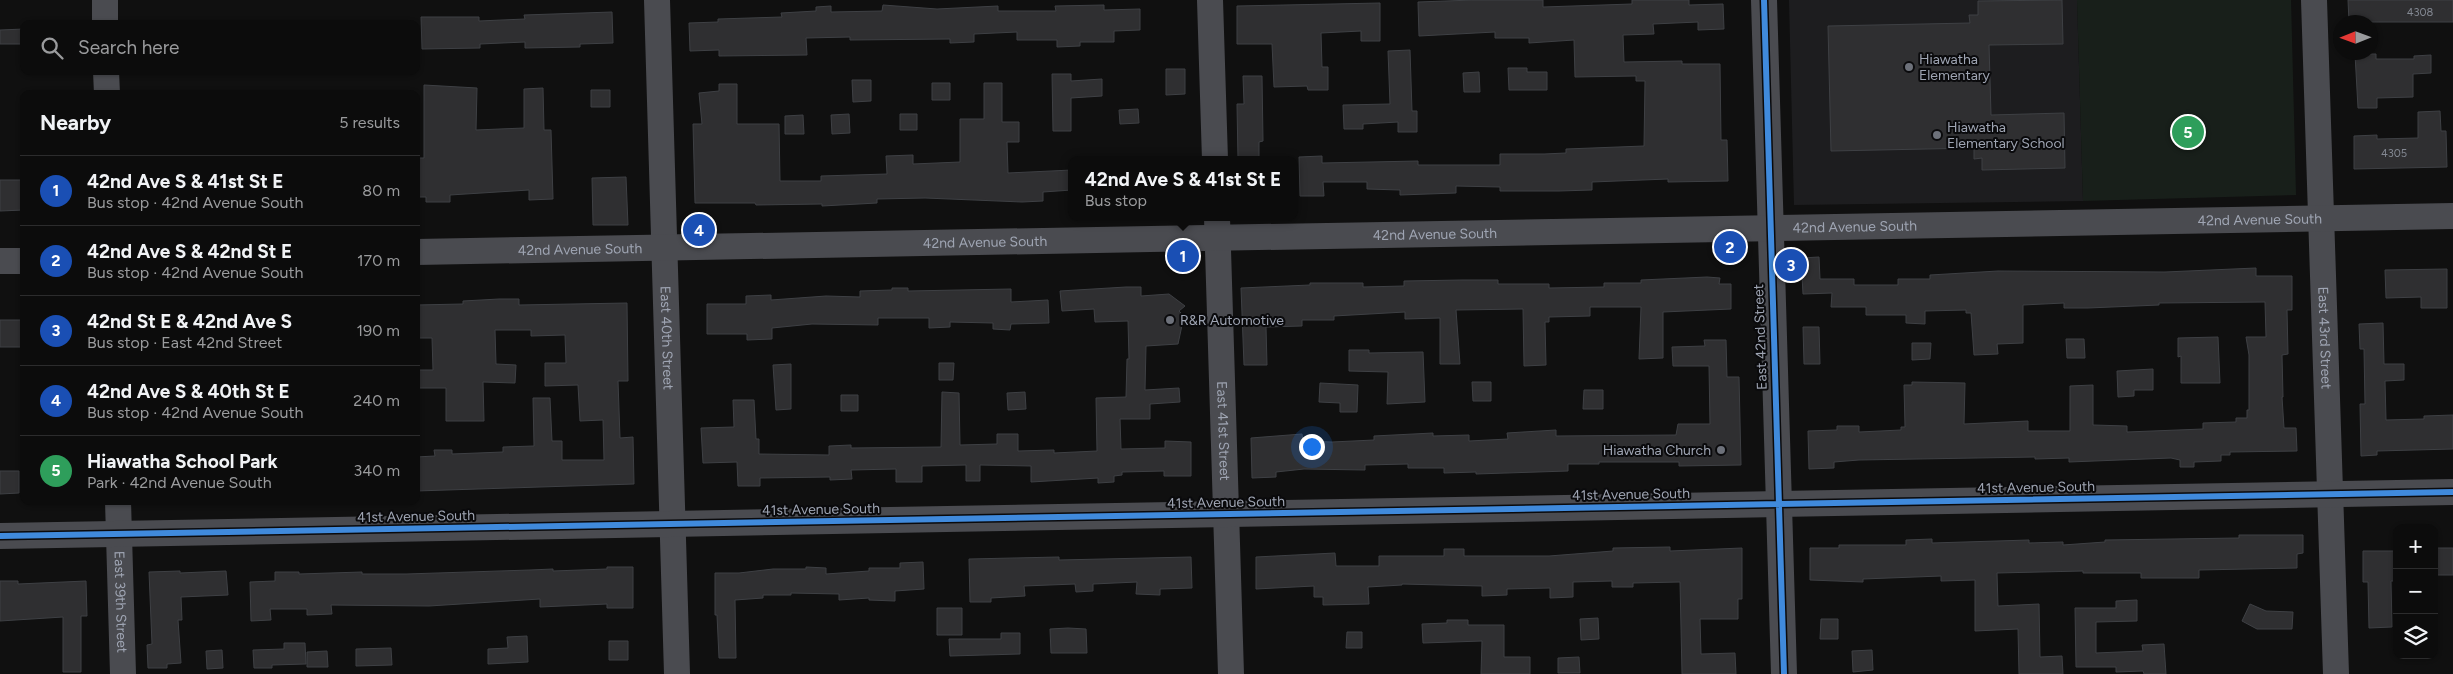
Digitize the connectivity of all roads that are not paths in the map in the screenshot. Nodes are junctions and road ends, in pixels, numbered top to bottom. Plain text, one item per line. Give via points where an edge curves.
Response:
1 (105, 0) edge
2 (657, 0) edge
3 (1210, 0) edge
4 (1764, 0) edge
5 (2314, 0) edge
6 (105, 20) edge
7 (106, 75) edge
8 (107, 90) edge
9 (1215, 156) edge
10 (2453, 216) edge
11 (2322, 219) junction
12 (1217, 227) edge
13 (1769, 229) junction
14 (664, 246) junction
15 (420, 252) edge
16 (0, 261) edge
17 (20, 261) edge
18 (2453, 492) edge
19 (2330, 494) junction
20 (1779, 504) junction
21 (118, 505) edge
22 (1226, 515) junction
23 (672, 523) junction
24 (118, 534) junction
25 (0, 536) edge
26 (123, 674) edge
27 (677, 674) edge
28 (1230, 674) edge
29 (1784, 674) edge
30 (2336, 674) edge

1 - 6 street
2 - 14 street, East 40th Street
3 - 9 street
4 - 13 street, East 42nd Street
5 - 11 street, East 43rd Street
7 - 8 street
10 - 11 street, 42nd Avenue South
11 - 13 street, 42nd Avenue South
11 - 19 street, East 43rd Street
12 - 13 street, 42nd Avenue South
12 - 14 street, 42nd Avenue South
12 - 22 street, East 41st Street
13 - 20 street, East 42nd Street
14 - 15 street, 42nd Avenue South
14 - 23 street, East 40th Street
16 - 17 street
18 - 19 street, 41st Avenue South
19 - 20 street, 41st Avenue South
19 - 30 street, East 43rd Street
20 - 22 street, 41st Avenue South
20 - 29 street, East 42nd Street
21 - 24 street, East 39th Street
22 - 23 street, 41st Avenue South
22 - 28 street, East 41st Street
23 - 24 street, 41st Avenue South
23 - 27 street, East 40th Street
24 - 25 street, 41st Avenue South
24 - 26 street, East 39th Street

